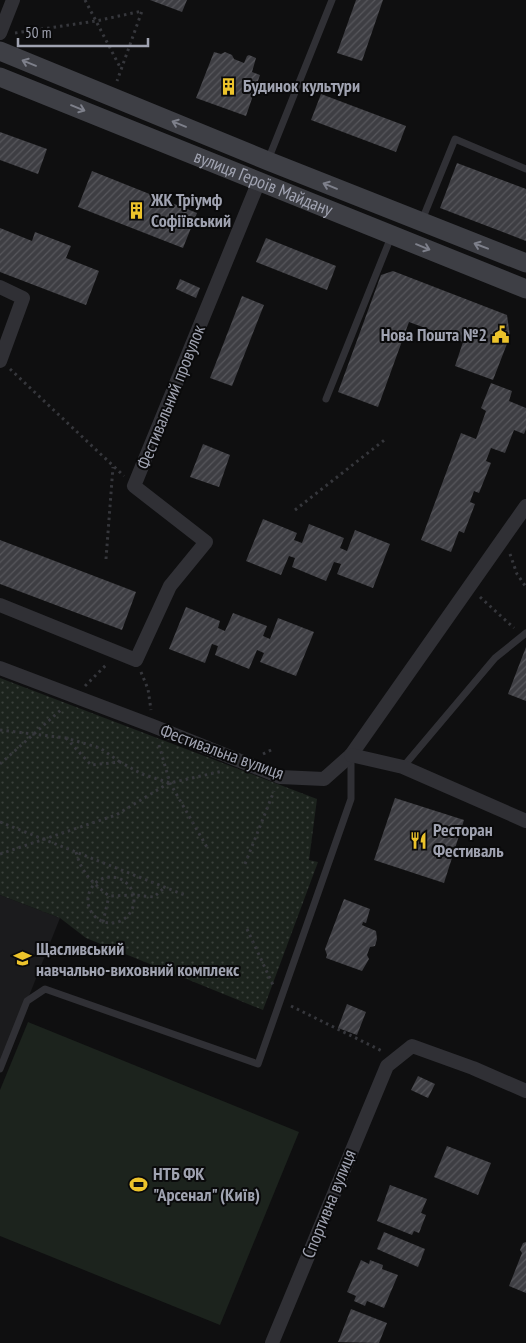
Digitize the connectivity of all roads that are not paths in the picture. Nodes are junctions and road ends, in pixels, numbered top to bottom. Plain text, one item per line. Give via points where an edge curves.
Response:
1 (13, 0) edge
2 (332, 0) edge
3 (6, 33) edge
4 (0, 51) edge
5 (0, 77) edge
6 (268, 161) junction
7 (526, 169) edge
8 (260, 181) junction
9 (421, 222) junction
10 (392, 235) junction
11 (526, 263) edge
12 (0, 287) edge
13 (526, 289) edge
14 (0, 360) edge
15 (326, 399) dead end
16 (526, 506) edge
17 (0, 605) edge
18 (524, 635) edge
19 (0, 668) edge
20 (351, 755) junction
21 (403, 767) junction
22 (526, 820) edge
23 (0, 1070) edge
24 (526, 1091) edge
25 (272, 1343) edge

1 - 3 street
2 - 6 lane, вулиця Героїв Майдану
6 -> 4 street, вулиця Героїв Майдану
5 -> 8 street, вулиця Героїв Майдану
9 -> 6 street, вулиця Героїв Майдану
7 - 9 lane via 455,139
8 - 10 street, вулиця Героїв Майдану
8 - 17 street, Фестивальний провулок via 134,486 206,542 170,586 136,660
11 -> 9 street, вулиця Героїв Майдану
10 -> 13 street, вулиця Героїв Майдану
10 - 15 lane
12 - 14 street via 23,298
16 - 20 street, Фестивальна вулиця
18 - 21 lane via 495,658
19 - 20 street, Фестивальна вулиця via 280,777 324,779
20 - 21 street
20 - 23 lane via 351,799 258,1064 45,989 27,1001
21 - 22 street
24 - 25 street, Спортивна вулиця via 412,1046 392,1062

